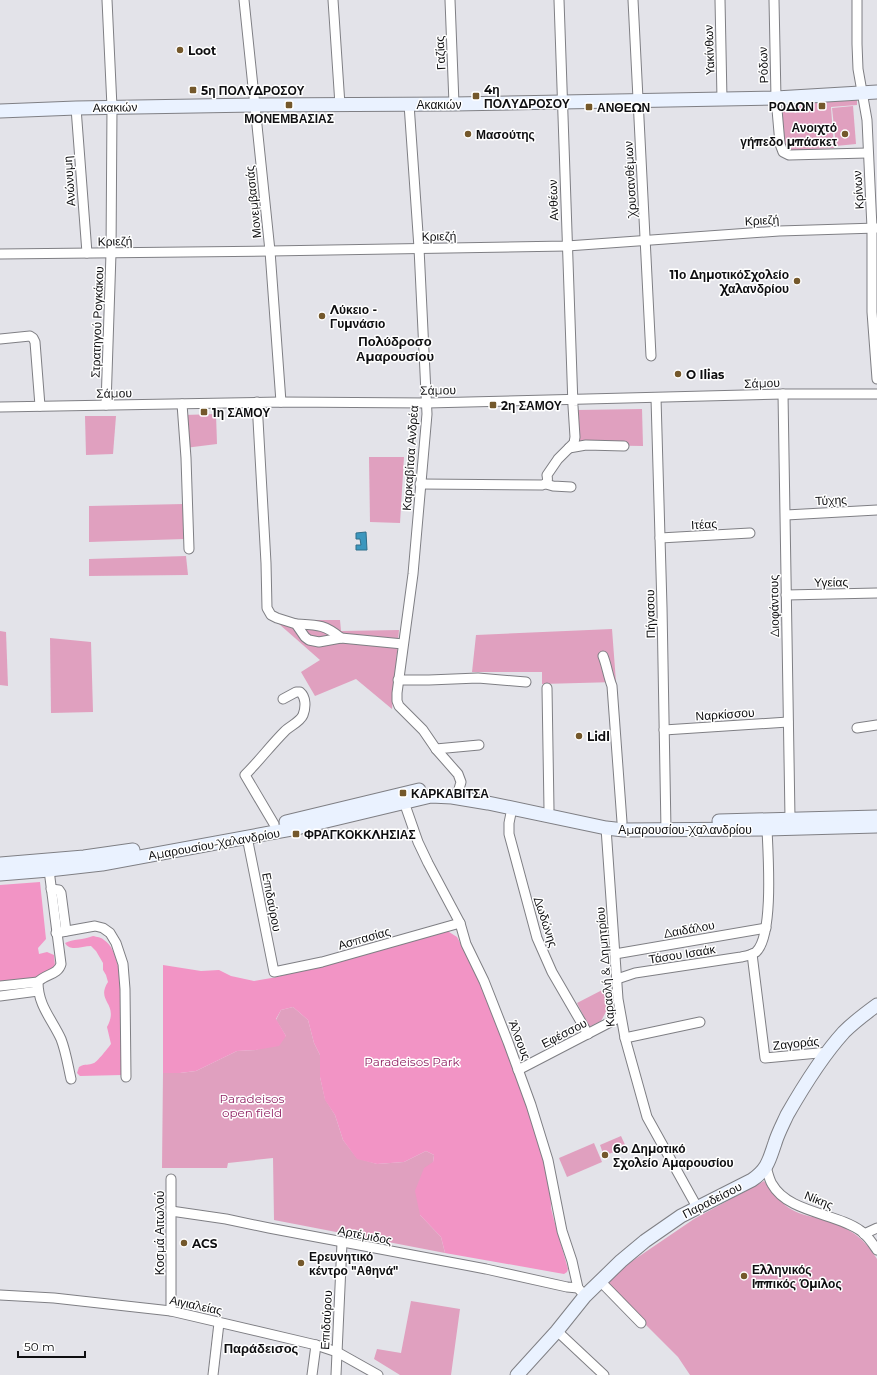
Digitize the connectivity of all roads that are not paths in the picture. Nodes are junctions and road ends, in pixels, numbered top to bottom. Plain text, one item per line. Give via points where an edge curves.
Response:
1 (107, 0) edge
2 (244, 0) edge
3 (333, 0) edge
4 (450, 0) edge
5 (558, 0) edge
6 (633, 0) edge
7 (720, 0) edge
8 (774, 0) edge
9 (857, 0) edge
10 (877, 92) edge
11 (863, 93) junction
12 (776, 98) junction
13 (722, 99) junction
14 (638, 100) junction
15 (562, 103) junction
16 (409, 104) junction
17 (454, 104) junction
18 (255, 105) junction
19 (340, 105) junction
20 (112, 107) junction
21 (76, 108) junction
22 (0, 111) edge
23 (867, 153) junction
24 (875, 228) edge
25 (645, 240) junction
26 (567, 246) junction
27 (419, 248) junction
28 (270, 251) junction
29 (87, 253) junction
30 (111, 253) junction
31 (0, 254) edge
32 (0, 339) edge
33 (651, 356) dead end
34 (877, 379) edge
35 (783, 394) junction
36 (877, 394) edge
37 (656, 398) junction
38 (573, 400) junction
39 (257, 402) junction
40 (281, 402) junction
41 (427, 403) junction
42 (182, 404) junction
43 (106, 405) junction
44 (40, 406) junction
45 (0, 407) edge
46 (624, 446) dead end
47 (569, 448) junction
48 (420, 484) junction
49 (546, 484) junction
50 (571, 487) dead end
51 (877, 510) edge
52 (786, 515) junction
53 (750, 533) dead end
54 (660, 538) junction
55 (188, 549) dead end
56 (877, 594) edge
57 (786, 595) junction
58 (296, 624) junction
59 (341, 638) junction
60 (403, 644) junction
61 (603, 656) dead end
62 (398, 680) junction
63 (526, 682) dead end
64 (547, 688) dead end
65 (283, 699) dead end
66 (788, 722) junction
67 (877, 725) edge
68 (857, 728) dead end
69 (664, 730) junction
70 (479, 745) dead end
71 (436, 749) junction
72 (459, 789) junction
73 (404, 802) junction
74 (512, 808) junction
75 (549, 810) junction
76 (877, 817) edge
77 (790, 818) junction
78 (622, 822) junction
79 (274, 824) junction
80 (665, 826) junction
81 (877, 826) edge
82 (606, 828) junction
83 (767, 829) junction
84 (247, 838) junction
85 (0, 864) edge
86 (49, 870) junction
87 (0, 874) edge
88 (51, 889) junction
89 (460, 923) junction
90 (766, 928) junction
91 (66, 931) junction
92 (56, 933) junction
93 (615, 954) junction
94 (752, 954) junction
95 (274, 972) joint
96 (617, 979) junction
97 (38, 982) junction
98 (0, 986) edge
99 (38, 991) junction
100 (0, 996) edge
101 (877, 1005) edge
102 (620, 1017) junction
103 (700, 1022) dead end
104 (588, 1034) junction
105 (625, 1038) junction
106 (828, 1052) junction
107 (518, 1070) junction
108 (126, 1077) dead end
109 (71, 1079) dead end
110 (766, 1167) junction
111 (171, 1179) dead end
112 (697, 1207) junction
113 (171, 1211) junction
114 (877, 1228) edge
115 (864, 1234) junction
116 (342, 1242) junction
117 (877, 1250) edge
118 (600, 1282) junction
119 (581, 1292) junction
120 (0, 1295) edge
121 (171, 1311) junction
122 (219, 1322) junction
123 (641, 1323) dead end
124 (556, 1331) junction
125 (316, 1345) junction
126 (337, 1352) junction
127 (213, 1375) edge
128 (312, 1375) edge
129 (336, 1375) edge
130 (378, 1375) edge
131 (516, 1375) edge
132 (604, 1375) edge

1 - 20 street, Στρατηγού Ρογκάκου
2 - 18 street, Μονεμβασιάς
3 - 19 street
4 - 17 street, Γαζίας
5 - 15 street, Ανθέων
6 - 14 street, Χρυσανθέμων
7 - 13 street, Υακίνθων
8 - 12 street, Ρόδων
9 - 11 street, Κρίνων via 858,69
10 - 11 street, Ακακιών
11 - 12 street, Ακακιών
11 - 23 street, Κρίνων via 867,120
12 - 13 street, Ακακιών
12 - 23 street, Ρόδων via 783,152 789,155
13 - 14 street, Ακακιών
14 - 15 street, Ακακιών
14 - 25 street, Χρυσανθέμων
15 - 17 street, Ακακιών
15 - 26 street, Ανθέων
16 - 17 street, Ακακιών
16 - 19 street, Ακακιών
16 - 27 street, Καρκαβίτσα Ανδρέα
18 - 19 street, Ακακιών
18 - 20 street, Ακακιών
18 - 28 street, Μονεμβασιάς
20 - 21 street, Ακακιών
20 - 30 street, Στρατηγού Ρογκάκου
21 - 22 street, Ακακιών
21 - 29 street, Ανώνυμη
23 - 24 street, Κρίνων
24 - 25 street, Κριεζή via 779,231
24 - 34 street, Κρίνων via 872,312
25 - 26 street, Κριεζή
25 - 33 street, Χρυσανθέμων
26 - 27 street, Κριεζή
26 - 38 street, Ανθέων
27 - 28 street, Κριεζή
27 - 41 street, Καρκαβίτσα Ανδρέα
28 - 30 street, Κριεζή
28 - 40 street, Μονεμβασιάς
29 - 30 street, Κριεζή
29 - 31 street, Κριεζή
30 - 43 street, Στρατηγού Ρογκάκου
32 - 44 street via 30,336 33,338
35 - 36 street, Σάμου
35 - 37 street, Σάμου
35 - 52 street, Διοφάντους
37 - 38 street, Σάμου
37 - 54 street, Πήγασου
38 - 41 street, Σάμου
38 - 47 street, Ανθέων via 575,437
39 - 40 street, Σάμου
39 - 42 street, Σάμου
39 - 58 street via 267,608 271,615
40 - 41 street, Σάμου
41 - 48 street, Καρκαβίτσα Ανδρέα
42 - 43 street, Σάμου
42 - 55 street
43 - 44 street, Σάμου
44 - 45 street, Σάμου
46 - 47 street via 586,445
47 - 49 street via 547,475
48 - 49 street
48 - 60 street, Καρκαβίτσα Ανδρέα via 413,574
49 - 50 street
51 - 52 street, Τύχης
52 - 57 street, Διοφάντους
53 - 54 street, Ιτέας
54 - 69 street, Πήγασου
56 - 57 street, Υγείας
57 - 66 street, Διοφάντους
58 - 59 street via 320,626 332,630
58 - 59 street via 309,640 319,642
59 - 60 street
60 - 62 street, Καρκαβίτσα Ανδρέα
61 - 78 street via 612,686
62 - 63 street via 478,678
62 - 71 street, Καρκαβίτσα Ανδρέα via 399,706 418,724
64 - 75 street
65 - 79 street via 300,692 305,703 303,715 245,775
66 - 69 street, Ναρκίσσου
66 - 77 street, Διοφάντους
67 - 68 street
69 - 80 street, Πήγασου
70 - 71 street
71 - 72 street, Καρκαβίτσα Ανδρέα via 458,774 461,782
72 - 75 street, Αμαρουσίου-Χαλανδρίου
72 - 79 street, Αμαρουσίου-Χαλανδρίου via 417,790
73 - 74 street, Αμαρουσίου-Χαλανδρίου via 440,796
73 - 84 street, Αμαρουσίου-Χαλανδρίου via 325,823
73 - 89 street, Άλσους via 418,842
74 - 82 street, Αμαρουσίου-Χαλανδρίου
74 - 104 street, Δωδώνης via 509,834 537,938 552,972
75 - 78 street, Αμαρουσίου-Χαλανδρίου
76 - 77 street, Αμαρουσίου-Χαλανδρίου
77 - 80 street, Αμαρουσίου-Χαλανδρίου
78 - 80 street, Αμαρουσίου-Χαλανδρίου
79 - 85 street, Αμαρουσίου-Χαλανδρίου via 84,858
80 - 82 street, Αμαρουσίου-Χαλανδρίου via 624,830
80 - 83 street, Αμαρουσίου-Χαλανδρίου
81 - 83 street, Αμαρουσίου-Χαλανδρίου
82 - 93 street, Καραολή & Δημητρίου
83 - 90 street
84 - 86 street, Αμαρουσίου-Χαλανδρίου via 102,864
84 - 95 street, Επιδαύρου
86 - 87 street, Αμαρουσίου-Χαλανδρίου
86 - 88 street
88 - 91 street via 59,890 61,893
88 - 92 street
89 - 95 street, Ασπασίας via 322,962
89 - 107 street, Άλσους via 466,944 484,981
90 - 93 street, Δαιδάλου
90 - 94 street via 758,948
91 - 92 street
91 - 108 street via 95,926 110,933 116,943 123,964 125,989
92 - 97 street via 61,967 57,972 46,975
93 - 96 street, Καραολή & Δημητρίου
94 - 96 street, Τάσου Ισαάκ via 635,973
94 - 106 street, Ζαγοράς via 766,1058
96 - 102 street, Καραολή & Δημητρίου
97 - 98 street
97 - 99 street
99 - 100 street
99 - 109 street via 66,1054
101 - 106 street, Παραδείσου via 854,1022
102 - 104 street, Εφέσσου
102 - 105 street, Καραολή & Δημητρίου
103 - 105 street
104 - 107 street, Εφέσσου
105 - 112 street, Καραολή & Δημητρίου via 647,1117
106 - 110 street, Παραδείσου via 786,1117
107 - 119 street, Άλσους via 548,1160 562,1231
110 - 112 street, Παραδείσου via 752,1180
110 - 115 street, Νίκης via 772,1185 783,1197 803,1208 849,1224
111 - 113 street, Κοσμά Αιτωλού
112 - 118 street, Παραδείσου via 655,1233
113 - 116 street, Αρτέμιδος
113 - 121 street, Κοσμά Αιτωλού
114 - 115 street
115 - 117 street, Νίκης
116 - 119 street, Αρτέμιδος via 486,1269
116 - 126 street, Επιδαύρου
118 - 119 street, Παραδείσου
118 - 123 street
119 - 124 street, Παραδείσου
120 - 121 street, Αιγιαλείας via 54,1298
121 - 122 street, Αιγιαλείας
122 - 125 street, Αιγιαλείας
122 - 127 street
124 - 131 street, Παραδείσου
124 - 132 street
125 - 126 street, Αιγιαλείας
125 - 128 street
126 - 129 street, Επιδαύρου
126 - 130 street, Αιγιαλείας

